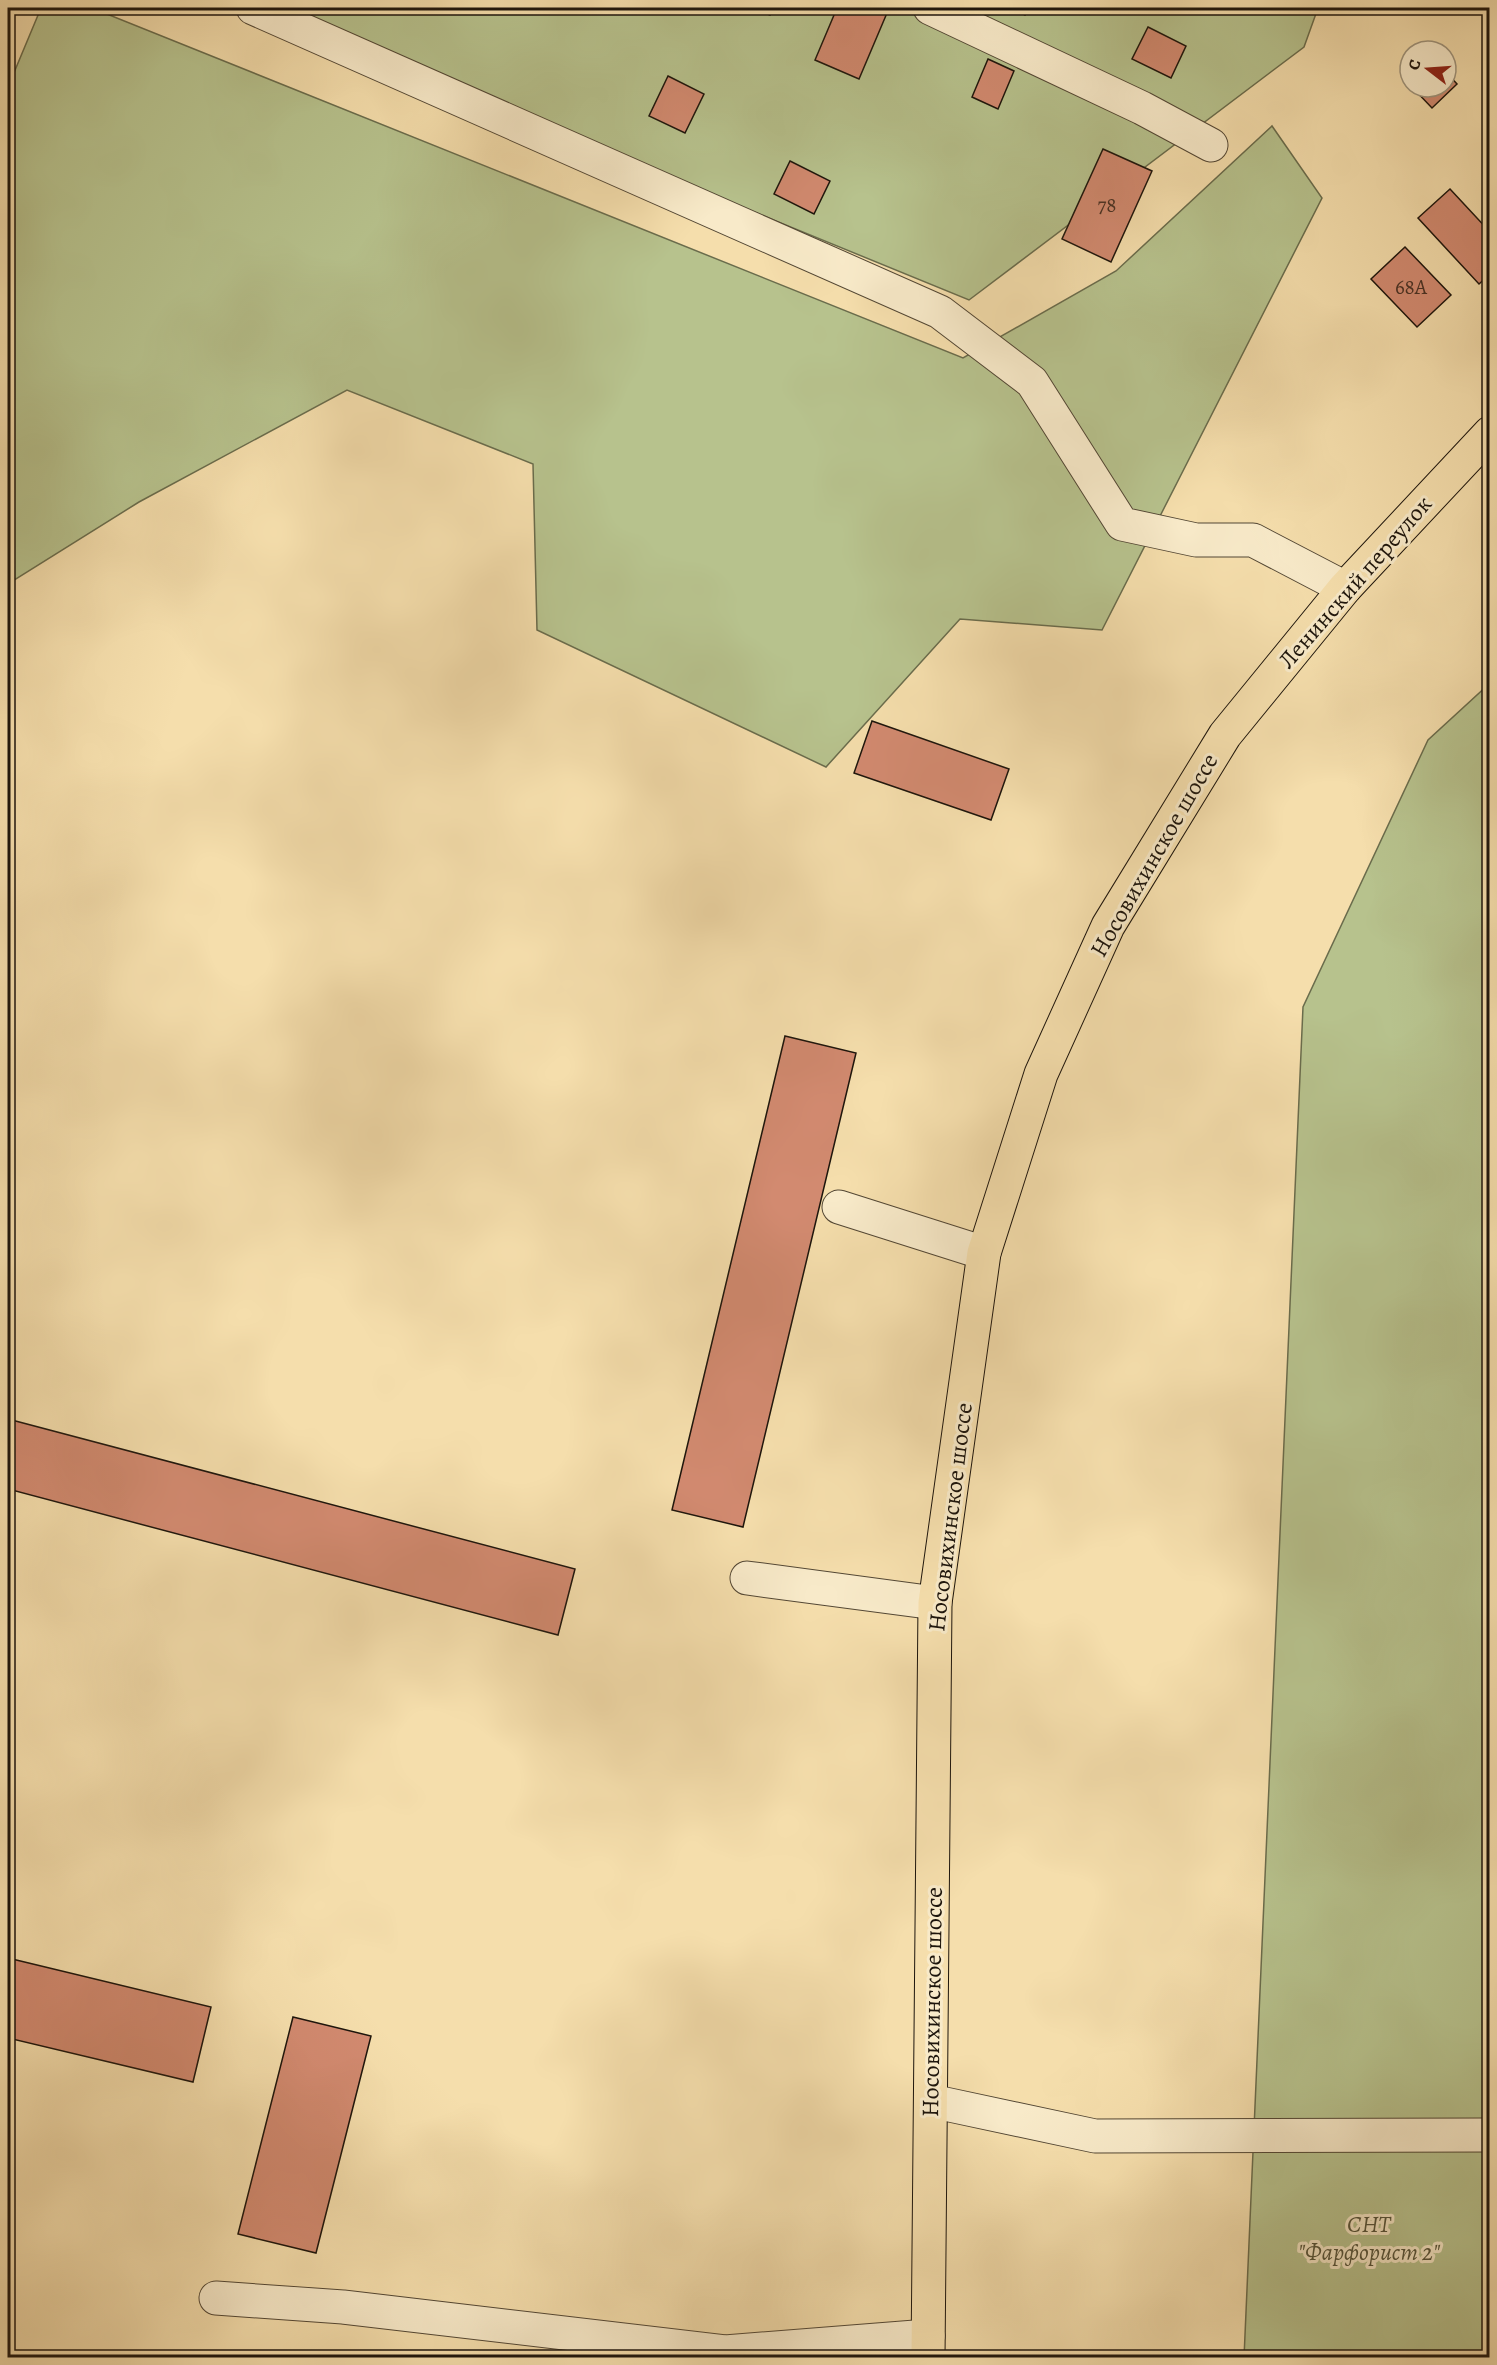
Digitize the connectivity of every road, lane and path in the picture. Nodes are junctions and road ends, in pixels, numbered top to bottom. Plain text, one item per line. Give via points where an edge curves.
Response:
1 (253, 8) edge
2 (930, 8) edge
3 (1211, 145) dead end
4 (1490, 433) edge
5 (1345, 588) junction
6 (1225, 735) joint
7 (839, 1207) dead end
8 (984, 1253) junction
9 (747, 1578) dead end
10 (935, 1603) junction
11 (931, 2101) junction
12 (1490, 2135) edge
13 (216, 2298) dead end
14 (928, 2347) edge

1 - 5 street via 940,312 1032,382 1122,524 1196,540 1253,540
2 - 3 street via 1142,108
4 - 5 main road, Ленинский переулок
5 - 6 main road, Ленинский переулок
6 - 8 main road, Носовихинское шоссе via 1108,926 1041,1074
7 - 8 street
8 - 10 main road, Носовихинское шоссе
9 - 10 street
10 - 11 main road, Носовихинское шоссе
11 - 12 street via 1095,2136
11 - 14 main road, Носовихинское шоссе
13 - 14 street via 343,2307 725,2352

